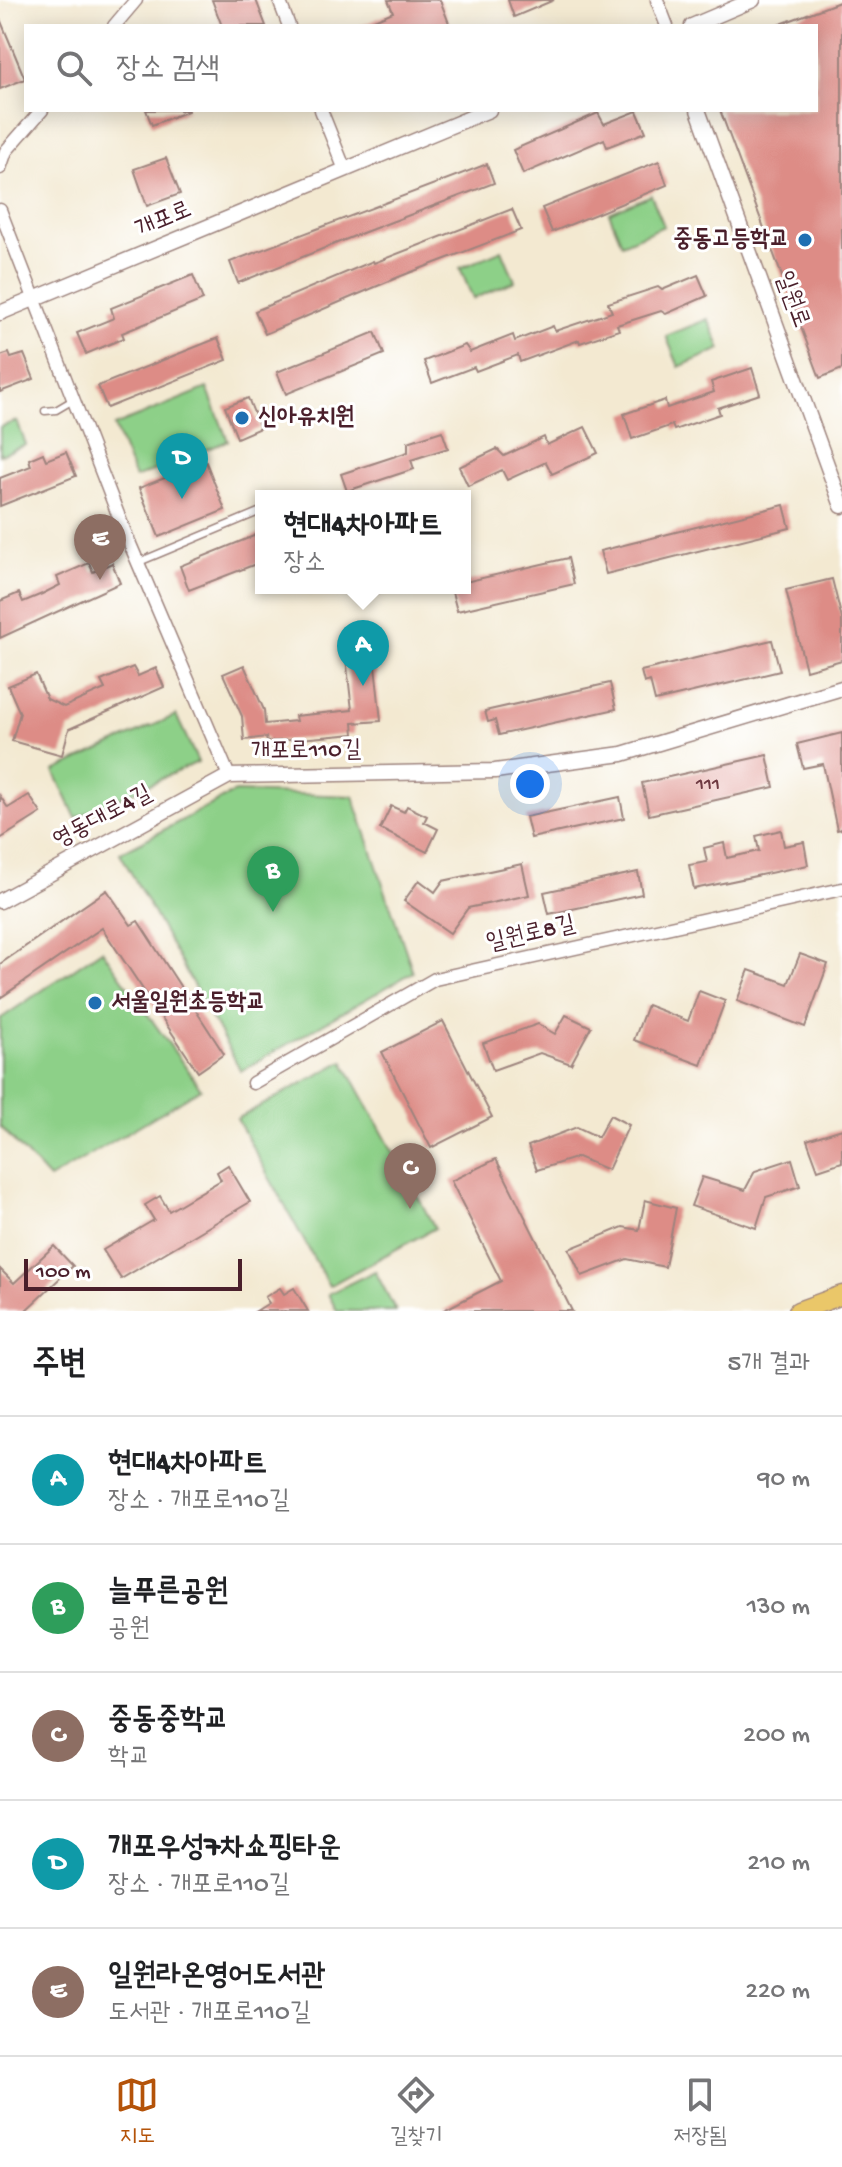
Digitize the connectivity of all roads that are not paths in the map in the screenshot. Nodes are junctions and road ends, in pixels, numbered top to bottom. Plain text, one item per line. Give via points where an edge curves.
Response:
1 (136, 0) edge
2 (279, 0) edge
3 (657, 0) edge
4 (753, 0) edge
5 (116, 24) edge
6 (288, 24) edge
7 (666, 24) edge
8 (697, 24) edge
9 (40, 112) edge
10 (322, 112) edge
11 (484, 112) edge
12 (699, 112) edge
13 (0, 168) edge
14 (345, 170) junction
15 (0, 210) edge
16 (35, 298) junction
17 (0, 313) edge
18 (73, 400) junction
19 (45, 411) dead end
20 (842, 506) edge
21 (255, 513) edge
22 (124, 530) junction
23 (91, 544) dead end
24 (137, 562) junction
25 (842, 688) edge
26 (229, 776) junction
27 (842, 889) edge
28 (0, 901) edge
29 (253, 1083) dead end
30 (842, 1295) edge
31 (798, 1311) edge

1 - 5 street
2 - 6 street
3 - 7 street
4 - 8 street
9 - 13 street via 6,151
10 - 14 street
11 - 14 street, 개포로
12 - 20 street, 일원로
14 - 16 street, 개포로
15 - 16 street, 개포로110길
16 - 17 street, 개포로
16 - 18 street, 개포로110길
18 - 19 lane
18 - 22 street, 개포로110길
21 - 24 lane
22 - 23 lane
22 - 24 street, 개포로110길
24 - 26 street, 개포로110길
25 - 26 street, 개포로110길 via 622,754 495,771
26 - 28 street, 영동대로4길
27 - 29 street, 일원로8길 via 435,979
30 - 31 main road

